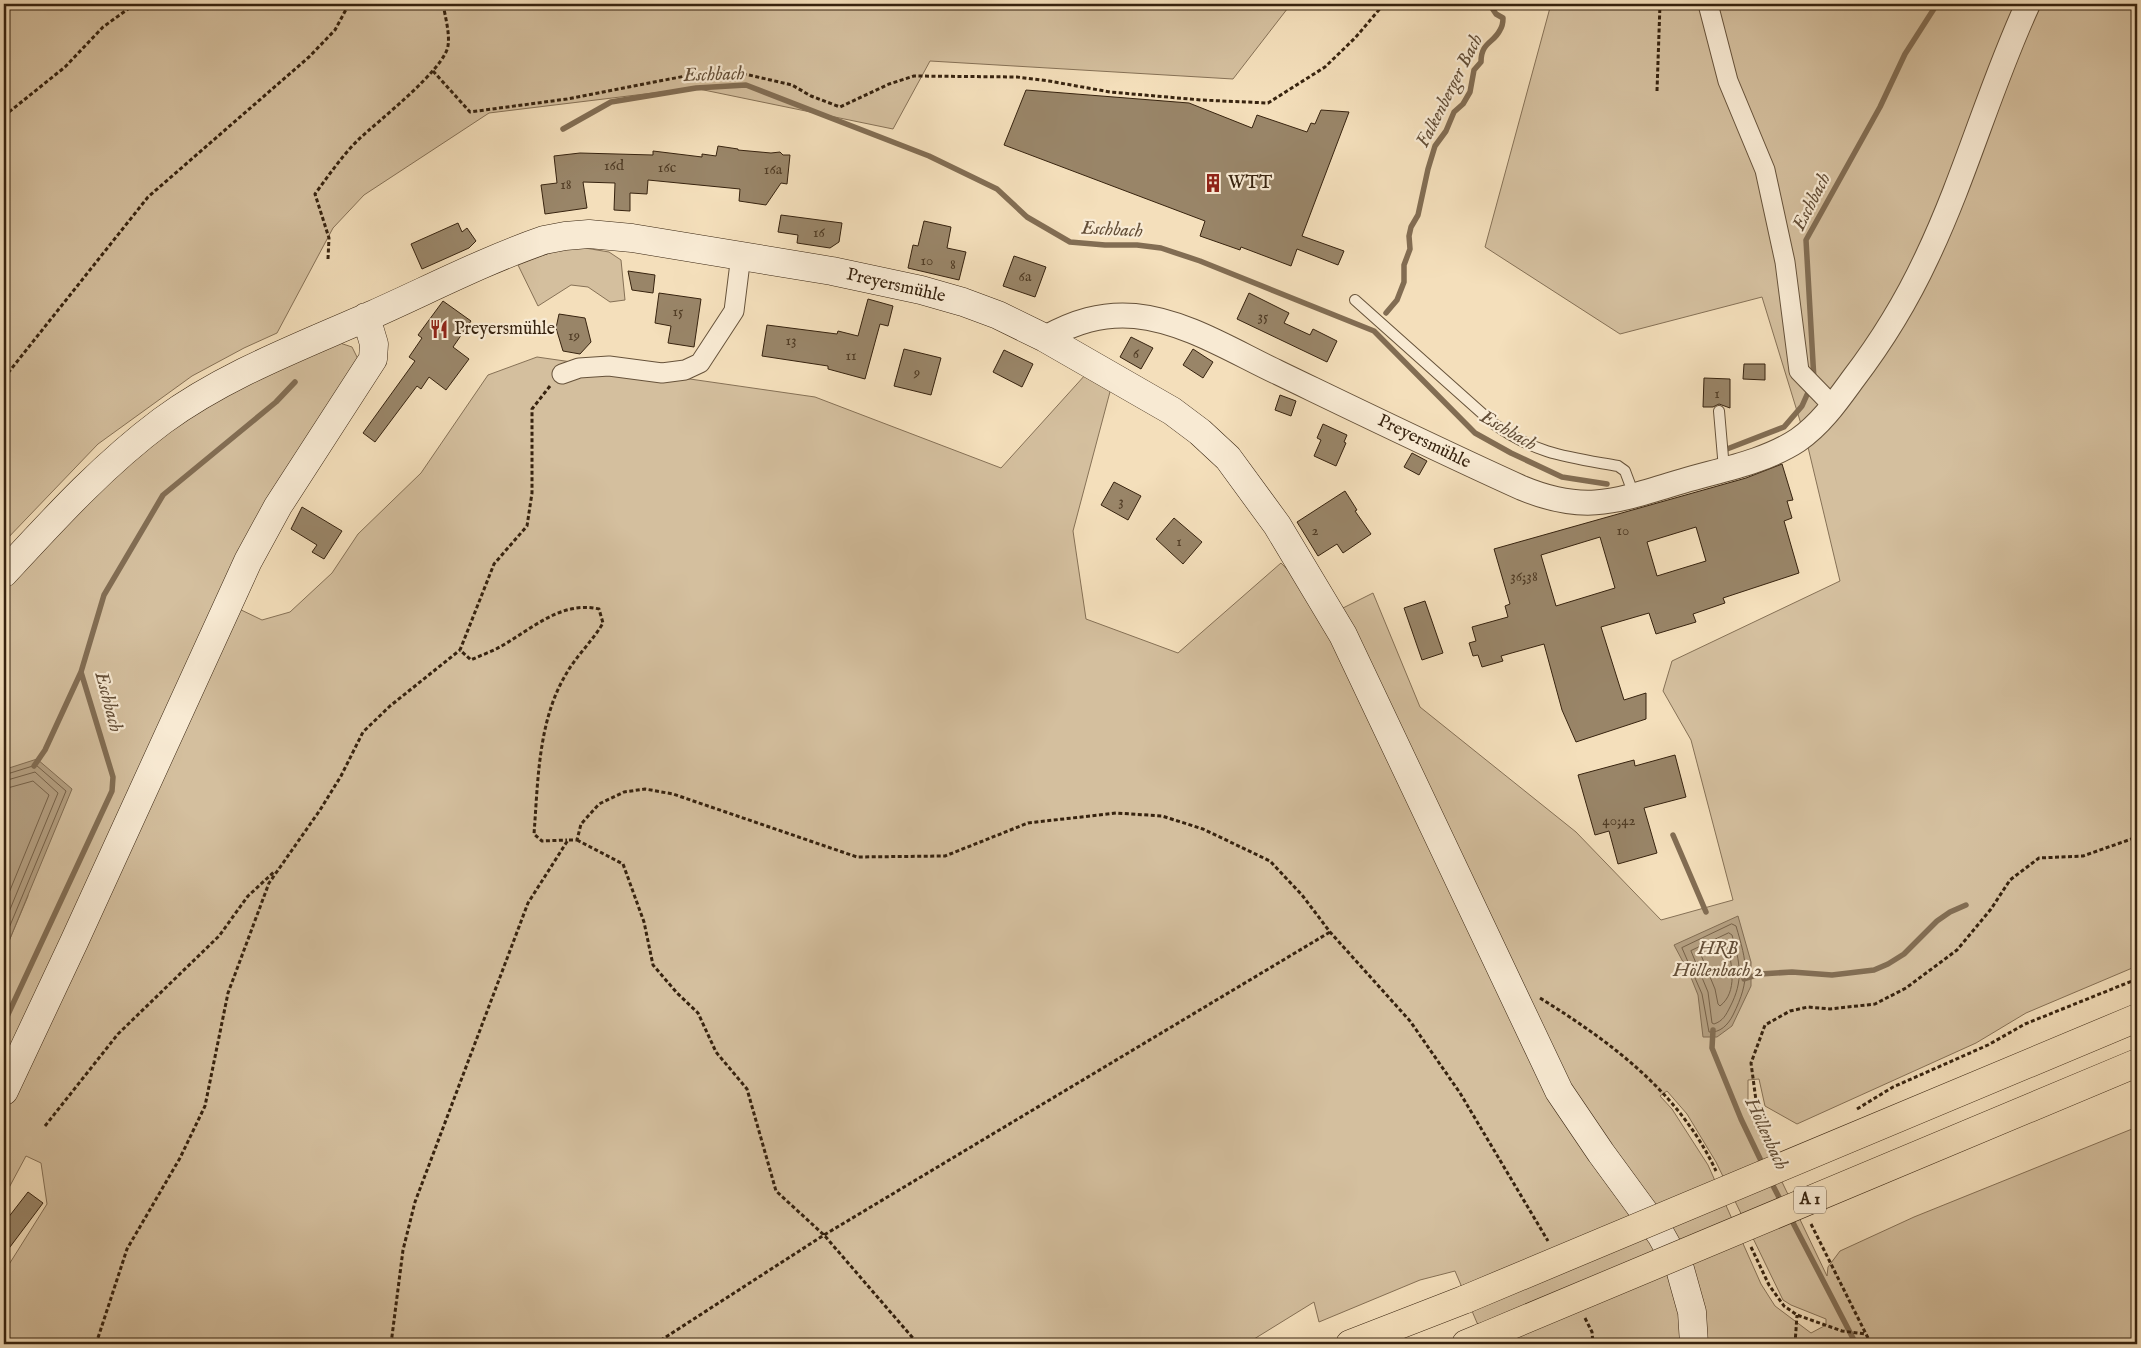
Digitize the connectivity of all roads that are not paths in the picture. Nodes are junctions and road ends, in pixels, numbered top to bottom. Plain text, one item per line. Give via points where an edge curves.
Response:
1 (1708, 4) edge
2 (2028, 4) edge
3 (741, 256) junction
4 (1355, 300) dead end
5 (366, 317) junction
6 (1045, 338) junction
7 (562, 374) road end
8 (1827, 400) junction
9 (1719, 411) dead end
10 (1724, 469) junction
11 (1634, 495) junction
12 (4, 572) edge
13 (2137, 1018) edge
14 (2137, 1063) edge
15 (4, 1091) edge
16 (1474, 1341) edge
17 (1350, 1344) edge
18 (1694, 1344) edge

1 - 8 street via 1728,81 1765,170 1785,262 1799,371
2 - 8 street, Preyersmühle via 1927,257 1881,340
3 - 5 main road, Preyersmühle via 632,238 589,234 566,236 531,244
3 - 6 main road, Preyersmühle via 921,290 963,302
3 - 7 street via 734,311 700,363 685,370 662,372 609,366 579,368
4 - 11 lane via 1475,409 1517,440 1547,453 1618,466 1625,471
5 - 12 main road, Preyersmühle via 237,375 173,413 96,476
5 - 15 main road via 374,344 373,359 278,506 248,561
6 - 11 street, Preyersmühle via 1075,322 1100,317 1153,318 1209,340 1536,494 1588,504
6 - 18 main road, Preyersmühle via 1172,411 1200,432 1228,458 1301,563 1343,635 1559,1091 1661,1235 1680,1269 1692,1312
8 - 10 street, Preyersmühle via 1808,432 1780,450
9 - 10 lane
10 - 11 street, Preyersmühle
13 - 17 highway, A 1, bridge via 1466,1299
14 - 16 highway, A 1, bridge

